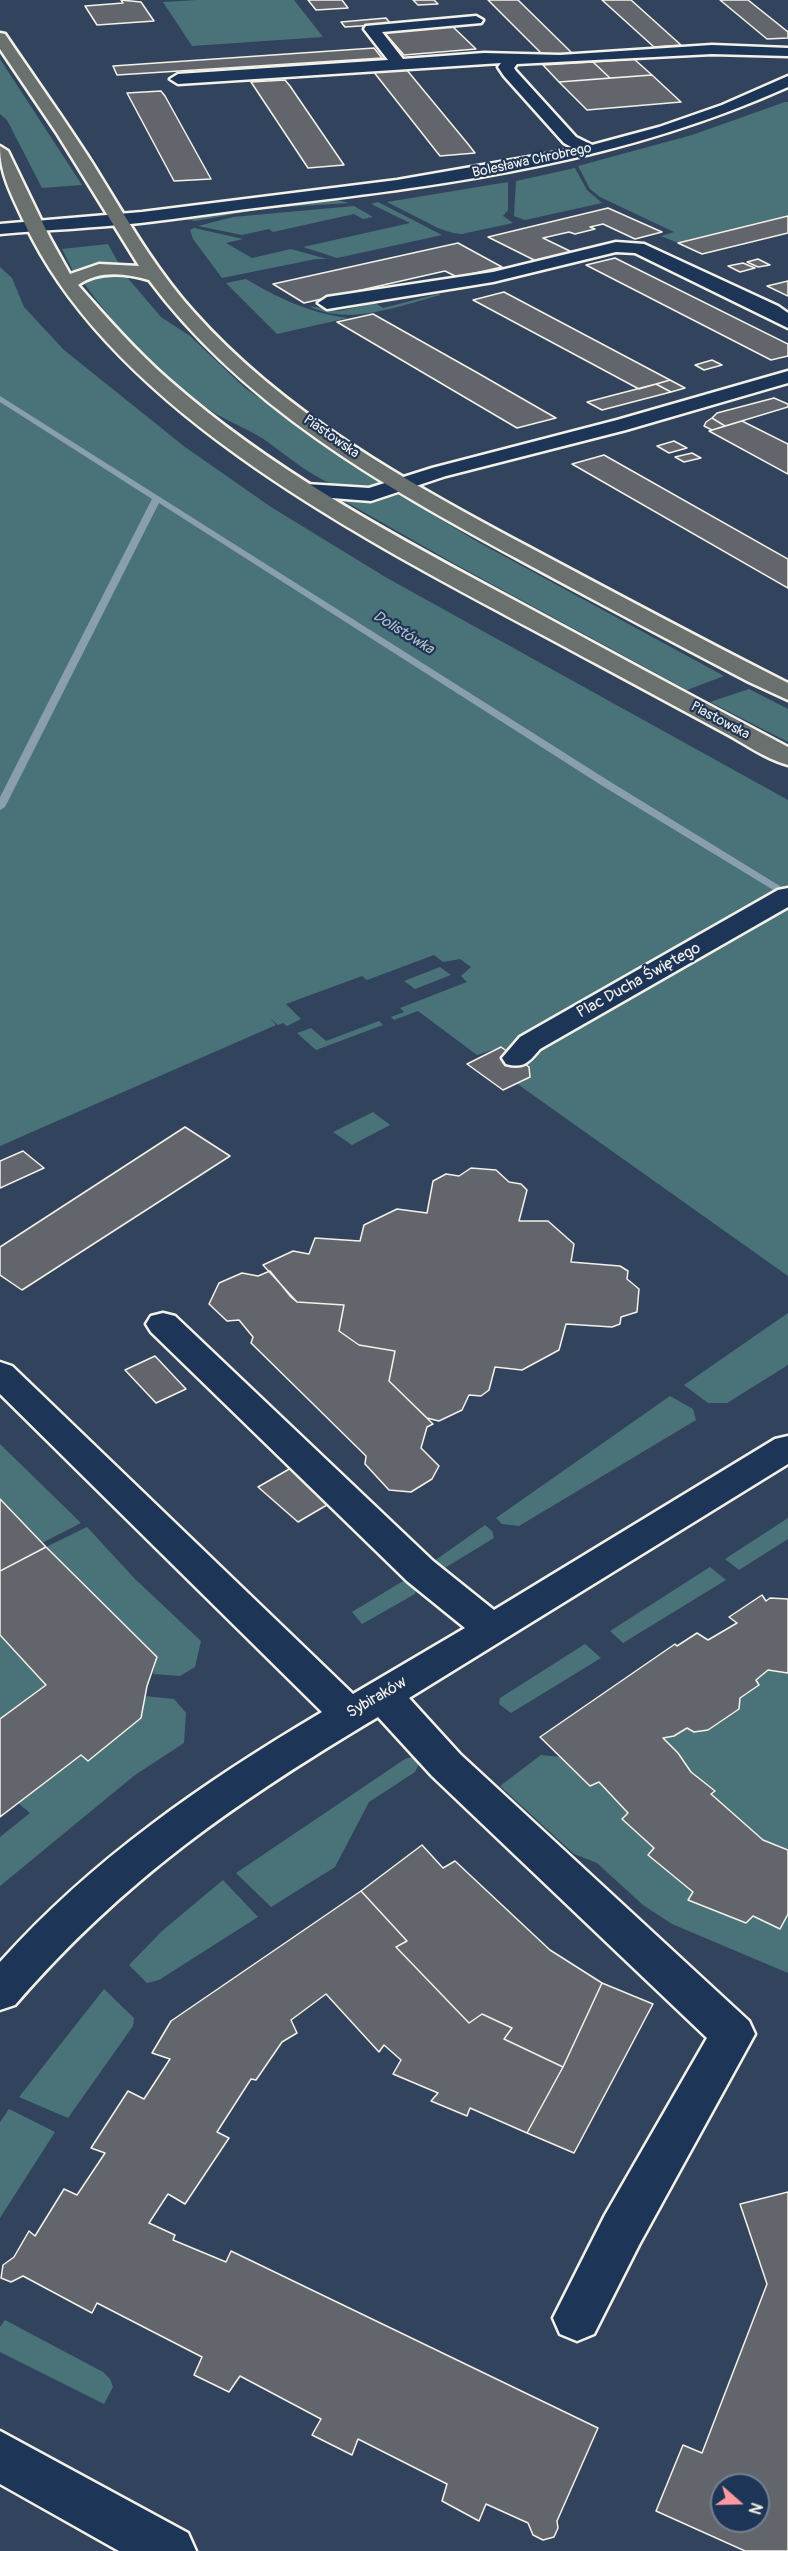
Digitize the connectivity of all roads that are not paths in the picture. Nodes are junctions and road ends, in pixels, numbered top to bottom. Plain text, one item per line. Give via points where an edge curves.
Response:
1 (462, 5) dead end
2 (476, 20) junction
3 (0, 37) edge
4 (788, 52) edge
5 (512, 61) junction
6 (399, 64) junction
7 (178, 79) dead end
8 (786, 84) edge
9 (588, 150) junction
10 (0, 151) edge
11 (113, 214) junction
12 (0, 218) edge
13 (35, 220) junction
14 (0, 229) edge
15 (155, 276) junction
16 (68, 284) junction
17 (327, 303) dead end
18 (788, 322) edge
19 (788, 377) edge
20 (401, 484) junction
21 (306, 490) junction
22 (788, 693) edge
23 (788, 757) edge
24 (777, 903) edge
25 (516, 1058) dead end
26 (163, 1324) dead end
27 (0, 1374) edge
28 (788, 1448) edge
29 (493, 1629) junction
30 (366, 1705) junction
31 (0, 1992) edge
32 (577, 2318) dead end
33 (0, 2456) edge
34 (170, 2551) edge

1 - 2 street
2 - 5 street
2 - 6 street via 371,29
3 - 11 main road, Piastowska
4 - 5 street via 730,48
5 - 6 street via 484,58
5 - 9 street via 506,67 509,73 570,140
6 - 7 street
8 - 9 street, Bolesława Chrobrego via 681,124
9 - 11 street, Bolesława Chrobrego via 417,183
10 - 13 main road, Piastowska
11 - 13 street, Bolesława Chrobrego
11 - 15 main road, Piastowska
12 - 13 street
13 - 14 street
13 - 16 main road, Piastowska
15 - 16 main road via 109,268 78,275
15 - 20 main road, Piastowska via 209,338 288,407
16 - 21 main road, Piastowska via 115,339 172,392 245,450
17 - 18 street via 493,277 631,246 771,310
19 - 20 street
20 - 21 street via 381,493 354,496
20 - 22 main road, Piastowska via 494,538
21 - 23 main road, Piastowska via 434,566
24 - 25 street, Plac Ducha Świętego via 530,1043
26 - 29 street via 420,1571
27 - 30 street
28 - 29 street, Sybiraków
29 - 30 street, Sybiraków
30 - 31 street, Sybiraków via 198,1810 133,1860 60,1928
30 - 32 street via 446,1765 733,2034
33 - 34 street

